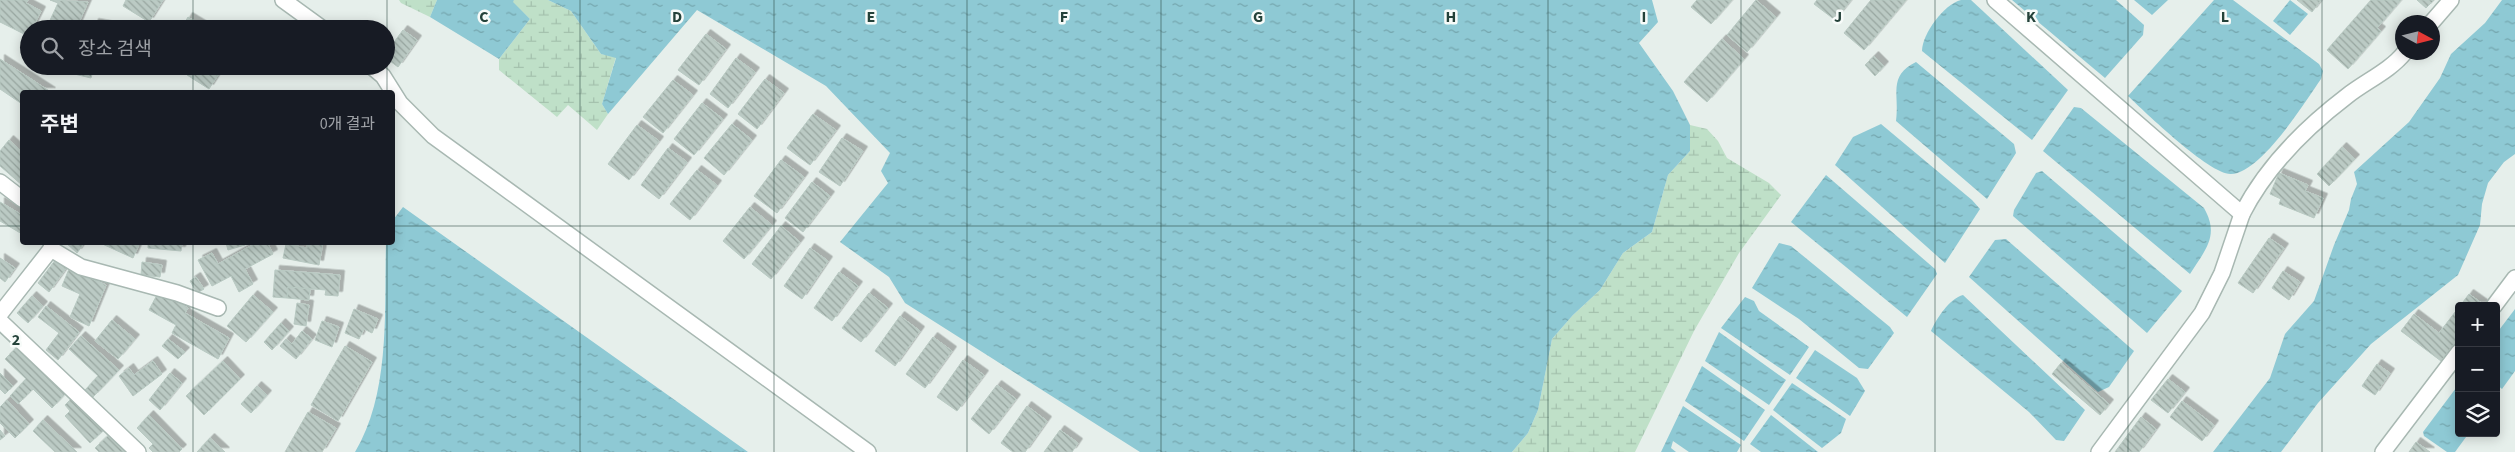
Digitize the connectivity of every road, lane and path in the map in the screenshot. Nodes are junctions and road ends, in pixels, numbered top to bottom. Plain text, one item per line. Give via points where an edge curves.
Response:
1 (283, 0) edge
2 (1995, 0) edge
3 (2451, 0) edge
4 (2438, 15) edge
5 (311, 20) edge
6 (2399, 60) edge
7 (382, 75) edge
8 (392, 90) edge
9 (395, 94) edge
10 (0, 182) edge
11 (20, 197) edge
12 (2242, 214) junction
13 (51, 246) edge
14 (2515, 278) edge
15 (2497, 302) edge
16 (218, 308) dead end
17 (0, 314) edge
18 (0, 321) edge
19 (2455, 357) edge
20 (138, 452) edge
21 (868, 452) edge
22 (2098, 452) edge
23 (2383, 452) edge

1 - 5 street
2 - 12 street
3 - 4 street
6 - 12 street via 2304,131 2254,190
7 - 8 street
9 - 21 street via 433,136
10 - 11 street
12 - 22 street via 2222,273 2202,313
13 - 16 street via 81,267 177,293
13 - 17 street
14 - 15 street
18 - 20 street
19 - 23 street

